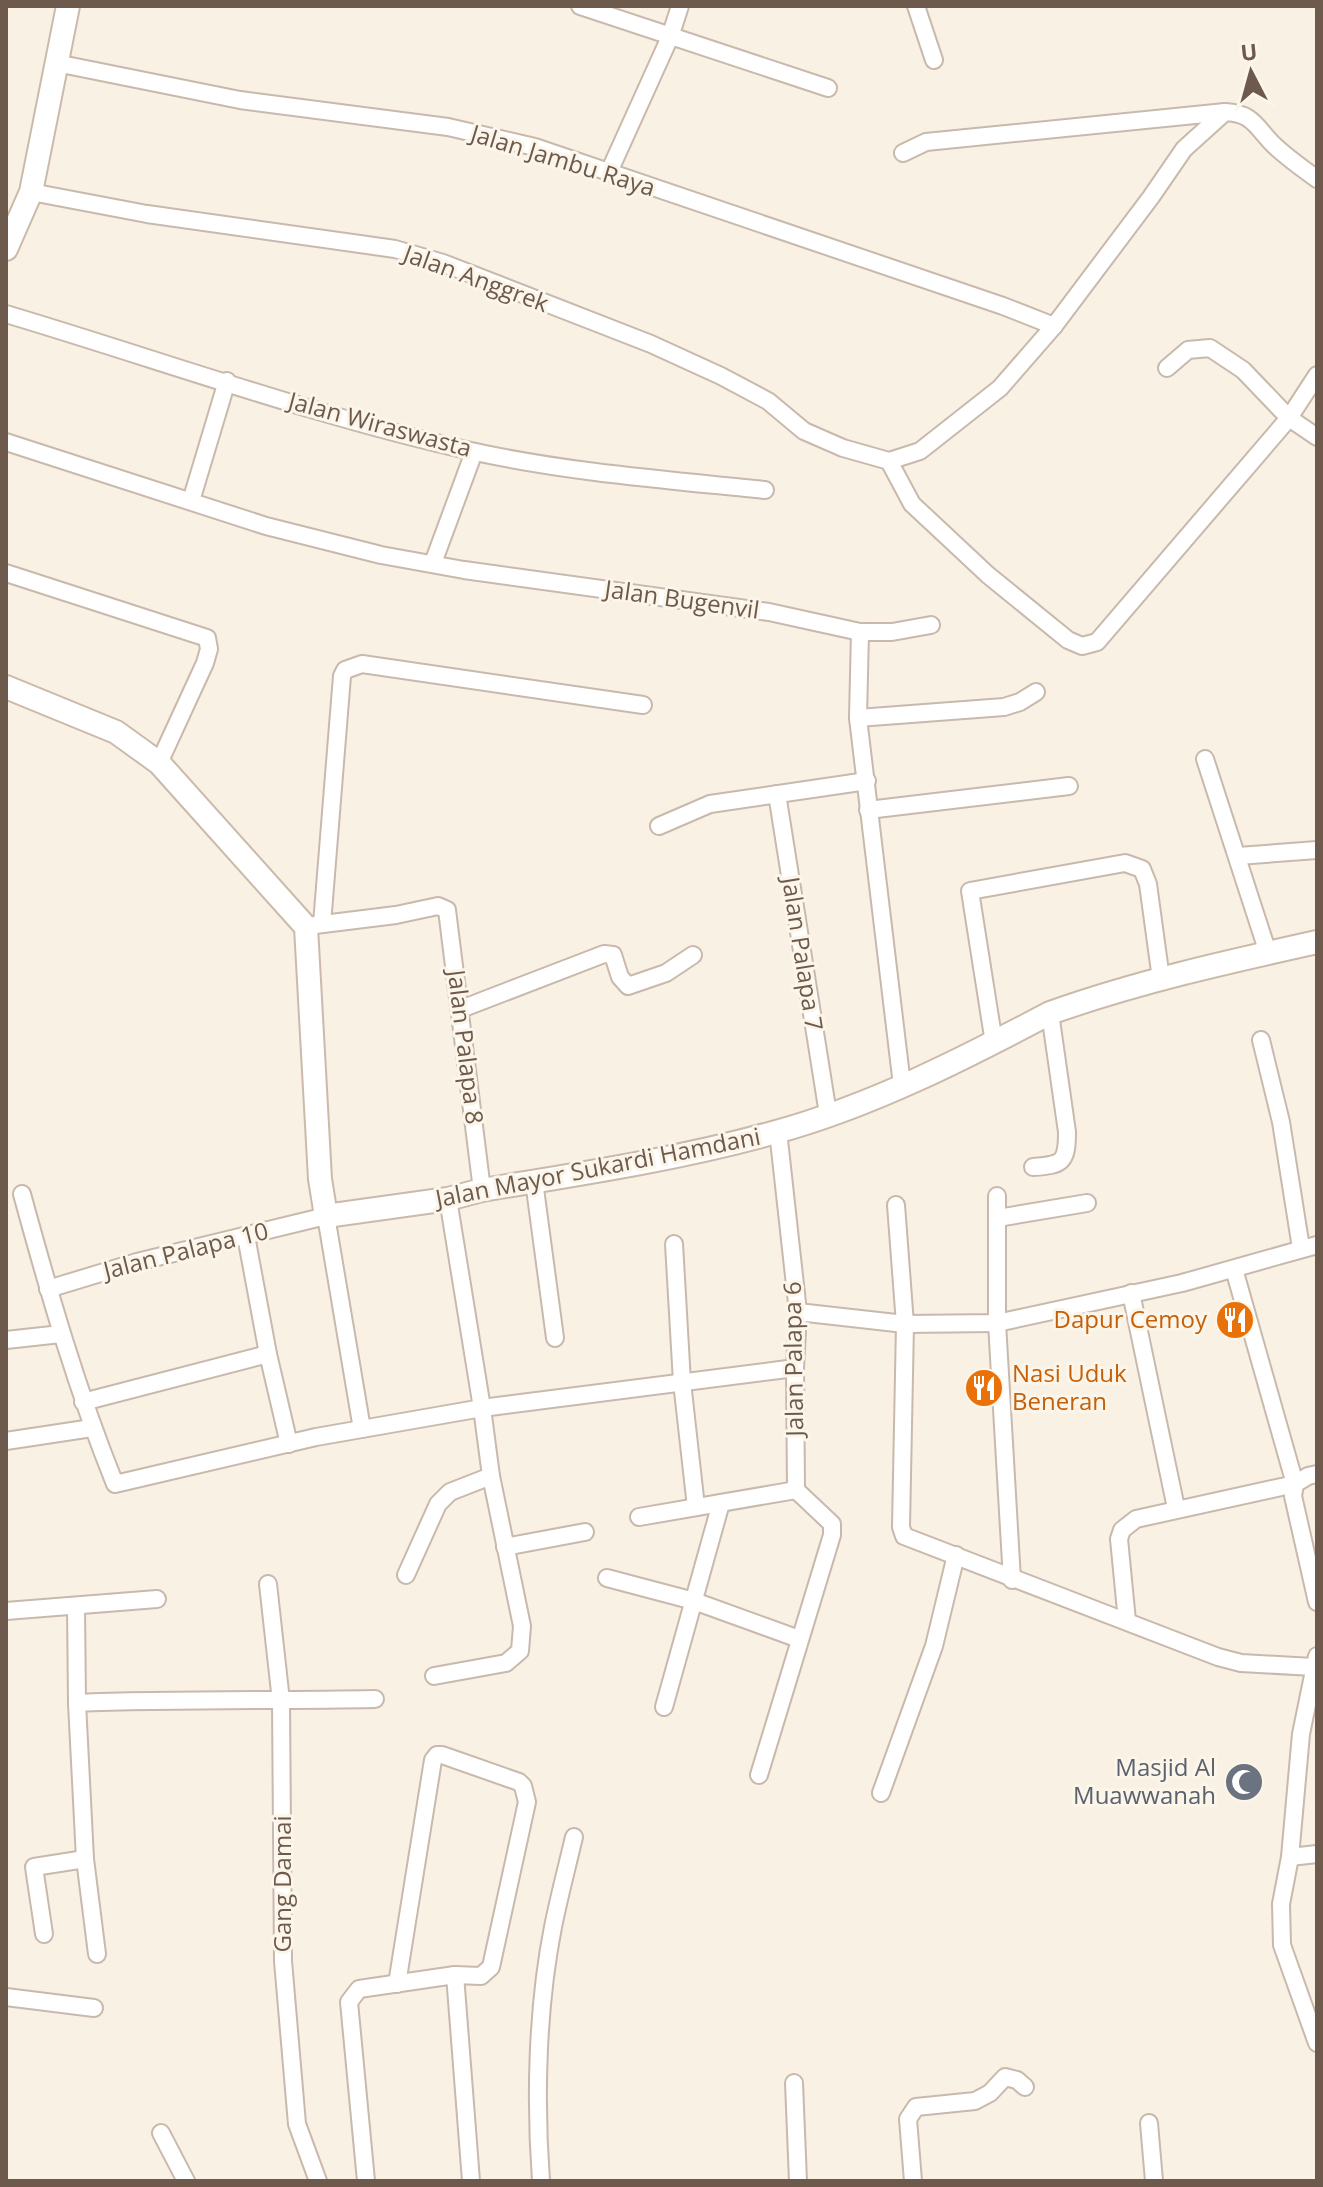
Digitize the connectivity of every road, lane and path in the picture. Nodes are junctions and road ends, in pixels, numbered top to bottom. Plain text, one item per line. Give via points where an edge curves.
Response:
1 (68, 6) edge
2 (580, 6) edge
3 (680, 6) edge
4 (916, 6) edge
5 (670, 37) junction
6 (934, 60) dead end
7 (56, 63) junction
8 (828, 88) dead end
9 (1225, 112) junction
10 (903, 153) dead end
11 (609, 172) junction
12 (1317, 179) edge
13 (31, 192) junction
14 (6, 249) edge
15 (6, 314) edge
16 (1054, 326) junction
17 (1167, 368) dead end
18 (1317, 375) edge
19 (227, 381) junction
20 (1289, 418) junction
21 (1317, 437) edge
22 (6, 442) edge
23 (474, 452) junction
24 (889, 461) junction
25 (765, 490) dead end
26 (191, 501) junction
27 (433, 563) junction
28 (6, 573) edge
29 (931, 625) dead end
30 (860, 632) junction
31 (6, 687) edge
32 (1036, 692) dead end
33 (643, 705) dead end
34 (858, 718) junction
35 (1205, 759) dead end
36 (159, 763) junction
37 (867, 781) junction
38 (1069, 786) dead end
39 (777, 794) junction
40 (868, 810) junction
41 (659, 826) dead end
42 (1317, 850) edge
43 (1238, 856) junction
44 (314, 925) junction
45 (1317, 942) edge
46 (1268, 953) junction
47 (693, 955) dead end
48 (1161, 979) junction
49 (461, 1009) junction
50 (1050, 1013) junction
51 (1261, 1040) dead end
52 (994, 1043) junction
53 (902, 1085) junction
54 (828, 1114) junction
55 (778, 1131) junction
56 (1033, 1167) dead end
57 (534, 1181) junction
58 (482, 1190) junction
59 (22, 1194) dead end
60 (997, 1196) dead end
61 (448, 1199) junction
62 (1087, 1203) dead end
63 (896, 1205) dead end
64 (326, 1216) junction
65 (998, 1218) junction
66 (246, 1236) junction
67 (674, 1244) dead end
68 (1309, 1246) edge
69 (1234, 1269) junction
70 (48, 1289) junction
71 (1131, 1293) junction
72 (798, 1312) junction
73 (997, 1323) junction
74 (905, 1324) junction
75 (61, 1334) junction
76 (555, 1338) dead end
77 (6, 1340) edge
78 (268, 1354) junction
79 (795, 1368) junction
80 (682, 1382) junction
81 (83, 1402) junction
82 (482, 1408) junction
83 (92, 1428) junction
84 (362, 1429) junction
85 (6, 1441) edge
86 (289, 1444) junction
87 (1317, 1474) edge
88 (491, 1476) junction
89 (1295, 1484) junction
90 (796, 1490) junction
91 (721, 1503) junction
92 (696, 1507) junction
93 (1176, 1508) junction
94 (639, 1517) dead end
95 (585, 1532) dead end
96 (505, 1547) junction
97 (956, 1555) junction
98 (406, 1575) dead end
99 (607, 1578) dead end
100 (1012, 1580) junction
101 (268, 1584) dead end
102 (157, 1599) dead end
103 (694, 1601) junction
104 (1317, 1602) edge
105 (76, 1606) junction
106 (6, 1611) edge
107 (1127, 1621) junction
108 (799, 1639) junction
109 (1315, 1662) edge
110 (434, 1676) dead end
111 (375, 1699) dead end
112 (281, 1701) junction
113 (77, 1703) junction
114 (664, 1707) dead end
115 (1309, 1731) edge
116 (759, 1775) dead end
117 (881, 1793) dead end
118 (574, 1837) dead end
119 (1317, 1854) edge
120 (1290, 1857) junction
121 (85, 1859) junction
122 (44, 1934) dead end
123 (97, 1954) dead end
124 (455, 1975) junction
125 (397, 1984) junction
126 (6, 1997) edge
127 (94, 2008) dead end
128 (1317, 2043) edge
129 (794, 2083) dead end
130 (1025, 2087) dead end
131 (1149, 2123) dead end
132 (161, 2133) dead end
133 (186, 2181) edge
134 (318, 2181) edge
135 (366, 2181) edge
136 (471, 2181) edge
137 (541, 2181) edge
138 (798, 2181) edge
139 (913, 2181) edge
140 (1154, 2181) edge

1 - 7 street
2 - 5 street
3 - 5 street
4 - 6 street
5 - 8 street
5 - 11 street
7 - 11 street, Jalan Jambu Raya via 240,100 448,127 535,147
7 - 13 street
9 - 10 street via 926,142
9 - 12 street via 1241,112
9 - 16 street via 1184,149
11 - 16 street, Jalan Jambu Raya
13 - 14 street
13 - 24 street, Jalan Anggrek via 395,249 443,263 651,344 768,401 804,431
15 - 19 street, Jalan Wiraswasta
16 - 24 street via 1000,388 920,451
17 - 20 street via 1188,350 1210,348 1243,370
18 - 20 street
19 - 23 street, Jalan Wiraswasta
19 - 26 street
20 - 21 street
20 - 24 street via 1097,642 1082,646 988,575 912,504
22 - 26 street, Jalan Bugenvil
23 - 25 street, Jalan Wiraswasta
23 - 27 street
26 - 27 street, Jalan Bugenvil via 328,543
27 - 30 street, Jalan Bugenvil via 769,612
28 - 36 street via 207,638 205,663
29 - 30 street, Jalan Bugenvil
30 - 34 street
31 - 36 street via 116,732
32 - 34 street via 1004,707
33 - 44 street via 362,664 345,670
34 - 37 street
35 - 43 street
36 - 44 street
37 - 39 street
37 - 40 street
38 - 40 street
39 - 41 street via 710,804
39 - 54 street, Jalan Palapa 7
40 - 53 street
42 - 43 street
43 - 46 street
44 - 49 street, Jalan Palapa 8 via 444,906
44 - 64 street via 320,1179
45 - 46 street, Jalan Mayor Sukardi Hamdani
46 - 48 street, Jalan Mayor Sukardi Hamdani
47 - 49 street via 666,973 628,986 613,955 604,954
48 - 50 street, Jalan Mayor Sukardi Hamdani
48 - 52 street via 1142,869 1125,863 970,891
49 - 58 street, Jalan Palapa 8
50 - 52 street, Jalan Mayor Sukardi Hamdani
50 - 56 street via 1067,1149 1059,1164
51 - 68 street
52 - 53 street, Jalan Mayor Sukardi Hamdani
53 - 54 street, Jalan Mayor Sukardi Hamdani
54 - 55 street, Jalan Mayor Sukardi Hamdani
55 - 57 street, Jalan Mayor Sukardi Hamdani via 693,1153
55 - 72 street, Jalan Palapa 6
57 - 58 street, Jalan Mayor Sukardi Hamdani
57 - 76 street
58 - 61 street, Jalan Mayor Sukardi Hamdani
59 - 70 street
60 - 65 street
61 - 64 street, Jalan Mayor Sukardi Hamdani
61 - 82 street
62 - 65 street
63 - 74 street
64 - 66 street, Jalan Palapa 10
64 - 84 street
65 - 73 street
66 - 70 street, Jalan Palapa 10
66 - 78 street
67 - 80 street
68 - 69 street
69 - 71 street
69 - 89 street
70 - 75 street
71 - 73 street
71 - 93 street
72 - 74 street
72 - 79 street, Jalan Palapa 6
73 - 74 street
73 - 100 street
74 - 97 street via 901,1527 904,1536
75 - 77 street
75 - 81 street
78 - 81 street
78 - 86 street
79 - 80 street
79 - 90 street, Jalan Palapa 6
80 - 82 street
80 - 92 street
81 - 83 street
82 - 84 street
82 - 88 street
83 - 85 street
83 - 86 street via 115,1484
84 - 86 street
87 - 89 street
88 - 96 street
88 - 98 street via 450,1492 438,1504
89 - 93 street
89 - 104 street via 1293,1496
90 - 91 street
90 - 108 street via 832,1524
91 - 92 street
91 - 103 street
92 - 94 street
93 - 107 street via 1136,1519 1122,1530
95 - 96 street
96 - 110 street via 522,1626 520,1651 506,1663
97 - 100 street
97 - 117 street via 934,1646
99 - 103 street
100 - 107 street
101 - 112 street, Gang Damai
102 - 105 street
103 - 108 street
103 - 114 street
105 - 106 street
105 - 113 street
107 - 109 street via 1241,1663
108 - 116 street
109 - 115 street
111 - 112 street
112 - 113 street
112 - 134 street, Gang Damai via 283,1961 297,2124
113 - 121 street
115 - 120 street
118 - 137 street via 552,1930 546,1985 537,2086
119 - 120 street
120 - 128 street via 1281,1904 1282,1945
121 - 122 street via 34,1867
121 - 123 street
124 - 125 street
124 - 125 street via 481,1976 491,1967 527,1802 519,1782 437,1755
124 - 136 street
125 - 135 street via 359,1989 349,2002
126 - 127 street
129 - 138 street
130 - 139 street via 1005,2077 975,2101 916,2107 908,2119
131 - 140 street
132 - 133 street

